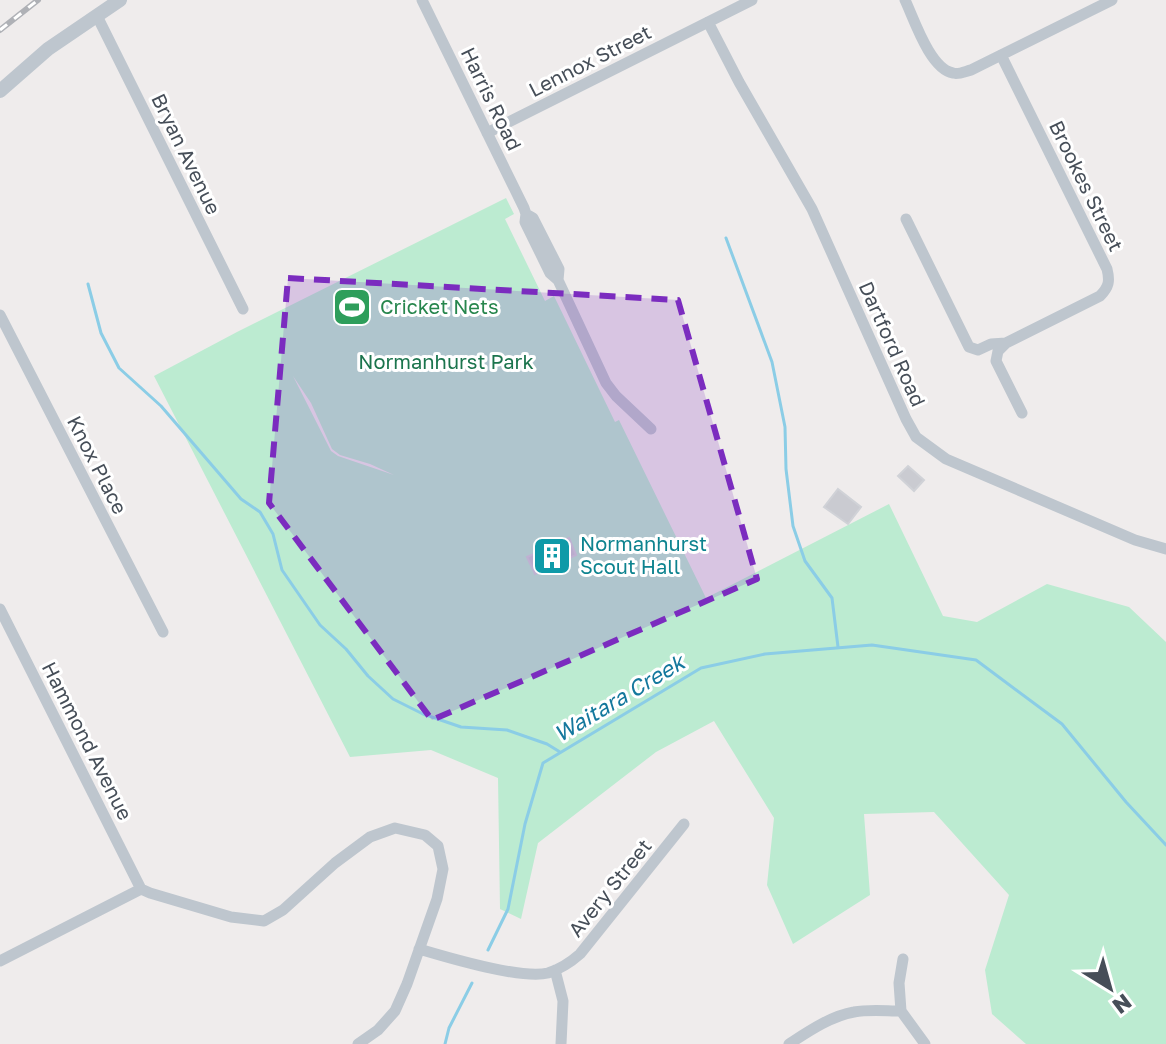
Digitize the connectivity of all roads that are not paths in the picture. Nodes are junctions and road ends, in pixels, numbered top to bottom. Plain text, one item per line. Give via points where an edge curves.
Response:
1 (120, 0) edge
2 (422, 0) edge
3 (752, 0) edge
4 (905, 0) edge
5 (1112, 0) edge
6 (97, 16) junction
7 (708, 22) junction
8 (1001, 55) junction
9 (0, 91) edge
10 (487, 133) junction
11 (906, 219) dead end
12 (243, 309) dead end
13 (0, 315) edge
14 (1006, 343) junction
15 (1022, 413) dead end
16 (651, 429) dead end
17 (1166, 549) edge
18 (0, 609) edge
19 (163, 632) dead end
20 (684, 824) dead end
21 (141, 889) junction
22 (419, 949) junction
23 (903, 959) dead end
24 (0, 961) edge
25 (555, 970) junction
26 (901, 1011) junction
27 (358, 1044) edge
28 (561, 1044) edge
29 (789, 1044) edge
30 (925, 1044) edge

1 - 6 street
2 - 10 street, Harris Road
3 - 7 street, Lennox Street
4 - 8 street via 942,68 954,74
5 - 8 street
6 - 9 street
6 - 12 street, Bryan Avenue
7 - 10 street, Lennox Street
7 - 17 street, Dartford Road via 812,209 916,437 946,459
8 - 14 street, Brookes Street via 1109,279 1100,296
10 - 16 street, Harris Road via 559,269 558,280 606,383
11 - 14 street via 969,347
13 - 19 street, Knox Place
14 - 15 street via 996,361
18 - 21 street, Hammond Avenue
20 - 25 street, Avery Street via 580,954
21 - 22 street via 231,917 264,921 370,837 395,828 425,835 438,846 443,869
21 - 24 street
22 - 25 street via 511,971 537,975
22 - 27 street via 395,1011
23 - 26 street
25 - 28 street via 563,1001
26 - 29 street via 855,1012
26 - 30 street

